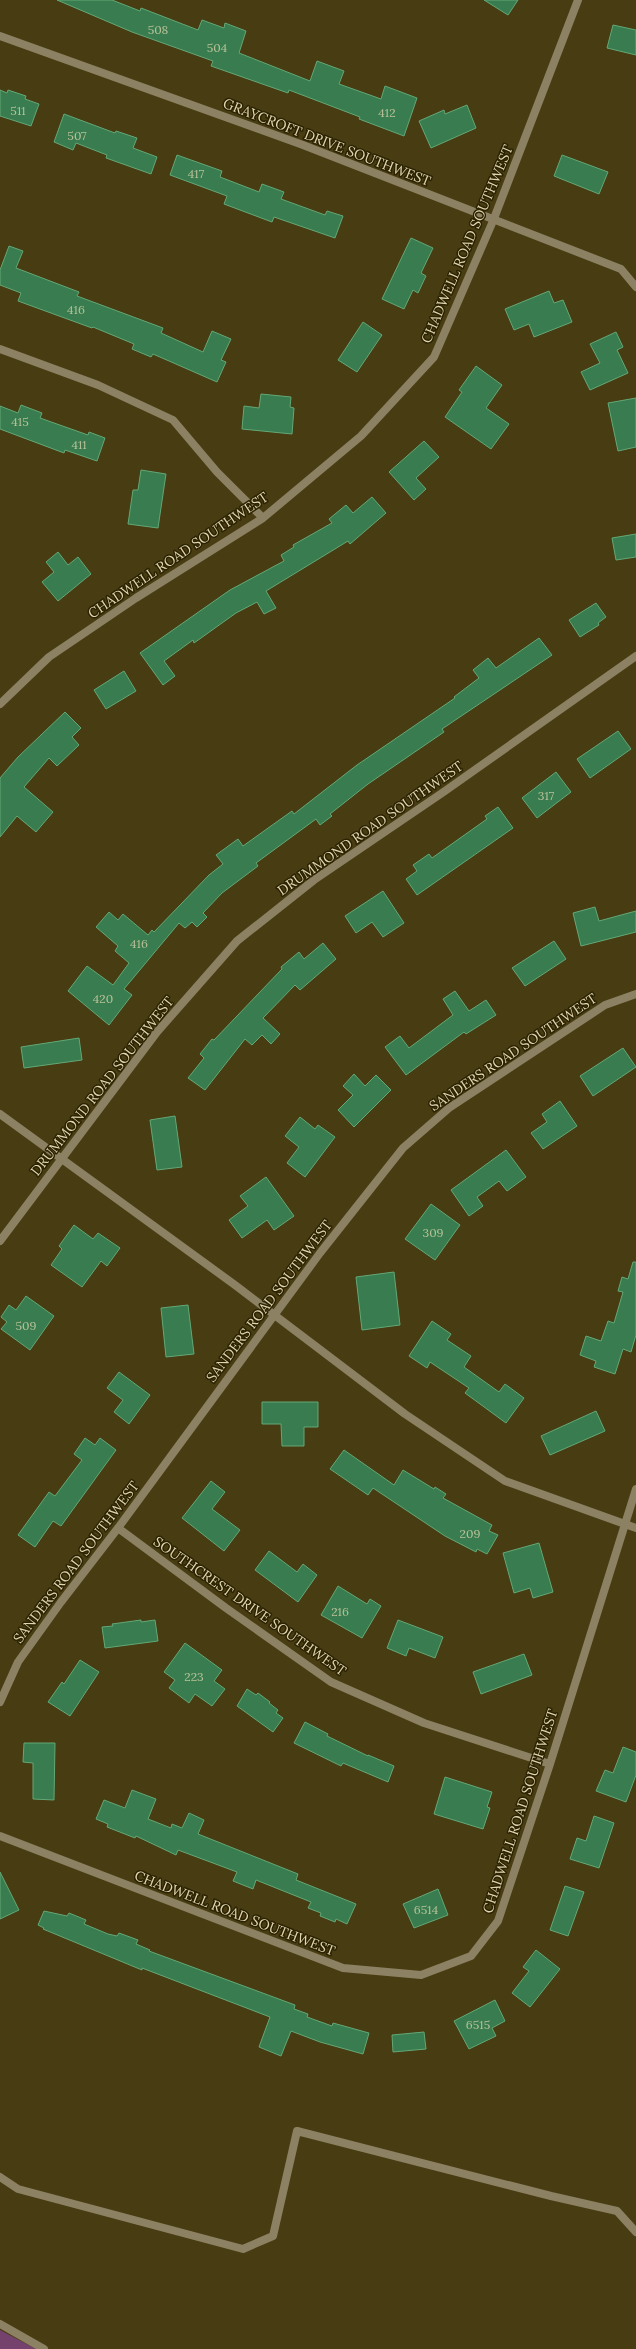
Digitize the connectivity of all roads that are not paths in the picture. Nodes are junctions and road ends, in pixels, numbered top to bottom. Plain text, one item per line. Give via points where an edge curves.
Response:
1 (578, 0) edge
2 (0, 36) edge
3 (493, 221) junction
4 (636, 287) edge
5 (0, 349) edge
6 (262, 518) junction
7 (636, 656) edge
8 (0, 704) edge
9 (636, 994) edge
10 (0, 1114) edge
11 (61, 1159) junction
12 (0, 1241) edge
13 (274, 1315) junction
14 (636, 1489) edge
15 (625, 1524) junction
16 (118, 1528) junction
17 (636, 1528) edge
18 (0, 1702) edge
19 (550, 1764) junction
20 (0, 1836) edge
21 (0, 2177) edge
22 (636, 2232) edge
23 (0, 2324) edge
24 (44, 2349) edge

1 - 3 street, CHADWELL ROAD SOUTHWEST
2 - 3 street, GRAYCROFT DRIVE SOUTHWEST via 303,145
3 - 4 street, GRAYCROFT DRIVE SOUTHWEST via 621,269
3 - 6 street, CHADWELL ROAD SOUTHWEST via 434,357 361,436
5 - 6 street via 98,385 173,420 217,472
6 - 8 street, CHADWELL ROAD SOUTHWEST via 136,598 50,657
7 - 11 street, DRUMMOND ROAD SOUTHWEST via 314,880 237,941 157,1032
9 - 13 street, SANDERS ROAD SOUTHWEST via 605,1005 553,1039 449,1108 403,1148
10 - 11 street
11 - 12 street, DRUMMOND ROAD SOUTHWEST
11 - 13 street
13 - 15 street via 405,1414 505,1482
13 - 16 street, SANDERS ROAD SOUTHWEST
14 - 15 street, CHADWELL ROAD SOUTHWEST
15 - 17 street
15 - 19 street, CHADWELL ROAD SOUTHWEST
16 - 18 street, SANDERS ROAD SOUTHWEST via 18,1662
16 - 19 street, SOUTHCREST DRIVE SOUTHWEST via 331,1682 424,1723
19 - 20 street, CHADWELL ROAD SOUTHWEST via 498,1921 471,1956 421,1975 343,1968
21 - 22 street via 18,2189 243,2249 273,2236 297,2131 617,2211
23 - 24 street

